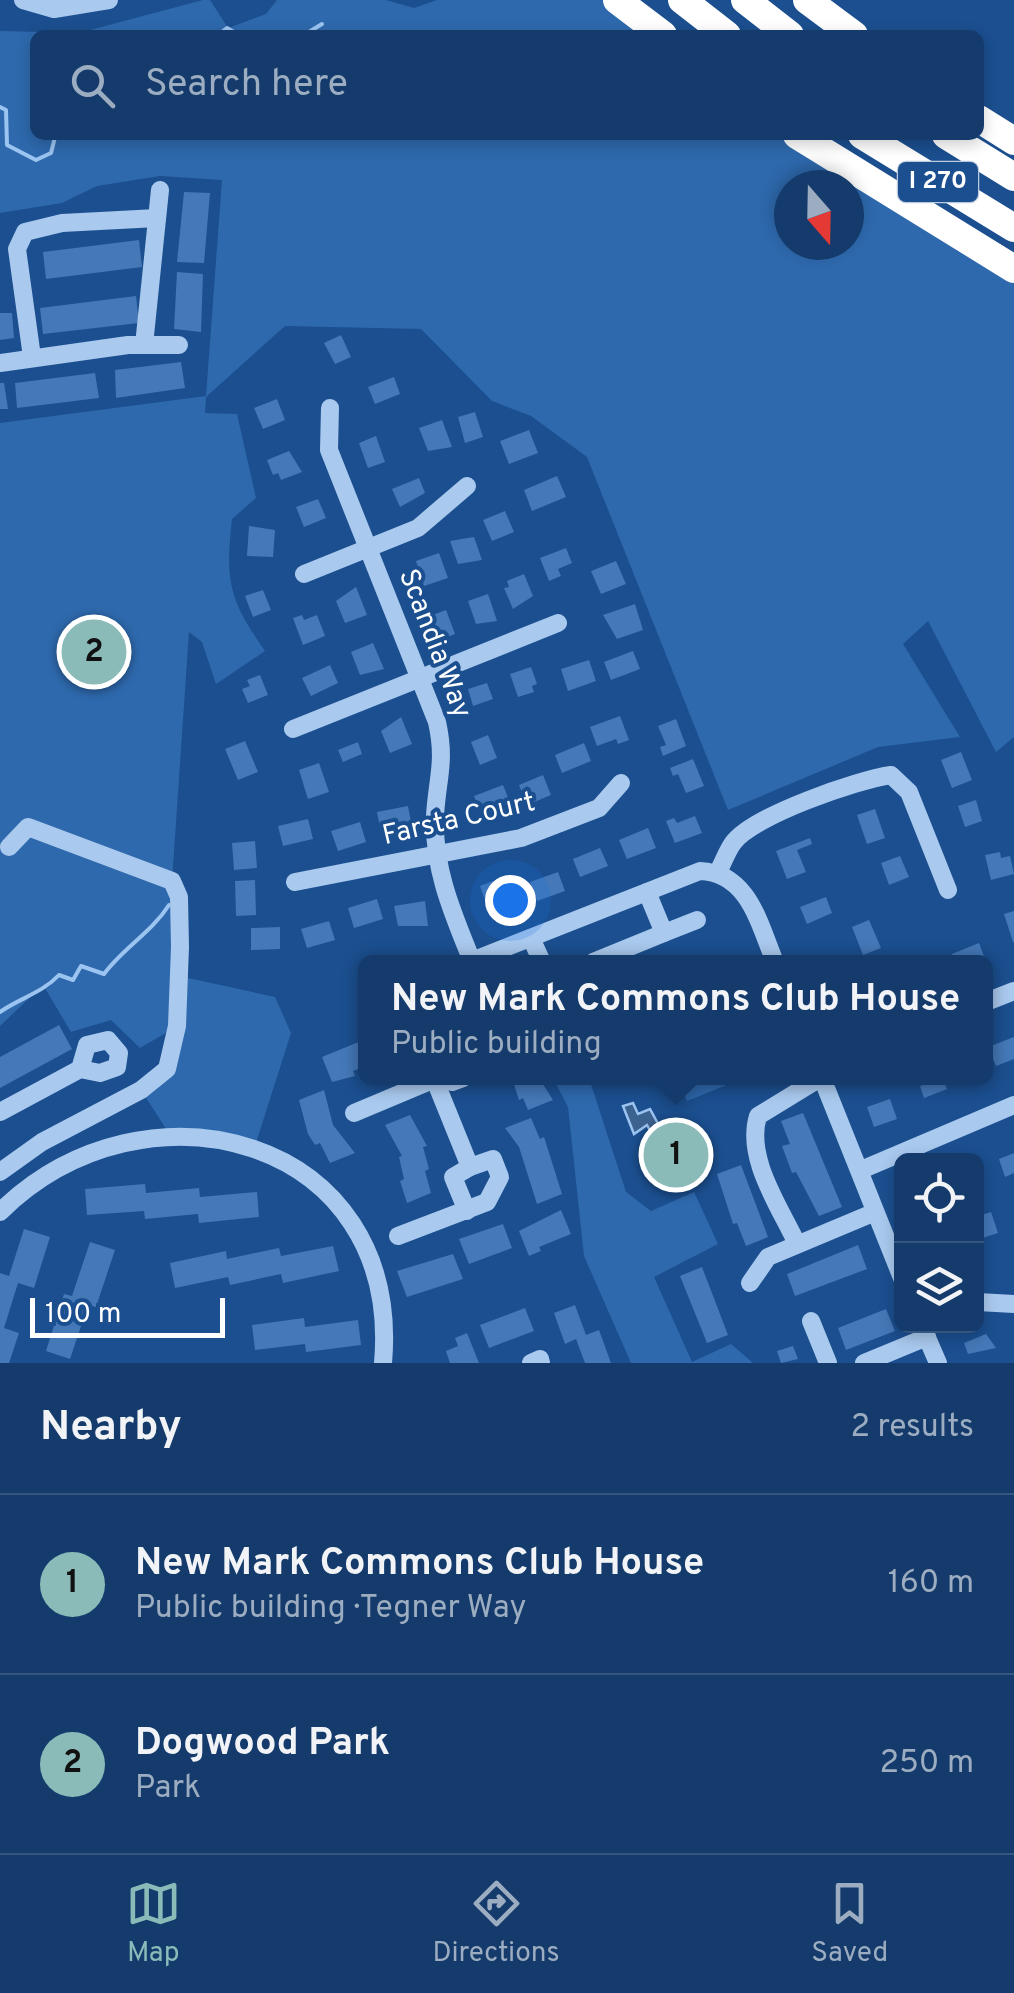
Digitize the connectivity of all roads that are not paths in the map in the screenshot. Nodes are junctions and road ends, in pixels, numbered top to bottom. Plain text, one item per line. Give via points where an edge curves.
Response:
1 (23, 0) edge
2 (109, 0) edge
3 (617, 0) edge
4 (682, 0) edge
5 (745, 0) edge
6 (806, 0) edge
7 (656, 30) edge
8 (721, 30) edge
9 (784, 30) edge
10 (847, 30) edge
11 (984, 122) edge
12 (805, 140) edge
13 (870, 140) edge
14 (954, 140) edge
15 (1014, 142) edge
16 (1014, 177) edge
17 (160, 190) dead end
18 (157, 218) junction
19 (1014, 228) edge
20 (1014, 270) edge
21 (144, 345) junction
22 (179, 345) dead end
23 (32, 357) junction
24 (0, 363) edge
25 (330, 408) dead end
26 (467, 486) dead end
27 (369, 548) junction
28 (304, 574) dead end
29 (558, 623) dead end
30 (420, 678) junction
31 (293, 729) dead end
32 (622, 783) dead end
33 (9, 847) dead end
34 (438, 855) junction
35 (718, 872) junction
36 (295, 882) dead end
37 (948, 890) dead end
38 (647, 892) junction
39 (696, 920) dead end
40 (664, 933) junction
41 (531, 938) junction
42 (467, 955) edge
43 (488, 955) edge
44 (539, 955) edge
45 (610, 955) edge
46 (772, 955) edge
47 (80, 1069) dead end
48 (418, 1085) edge
49 (437, 1085) edge
50 (809, 1085) edge
51 (824, 1085) edge
52 (1014, 1105) edge
53 (0, 1112) edge
54 (354, 1113) dead end
55 (59, 1134) junction
56 (72, 1162) junction
57 (470, 1167) junction
58 (860, 1170) junction
59 (0, 1172) edge
60 (467, 1211) junction
61 (0, 1212) edge
62 (873, 1213) junction
63 (398, 1236) dead end
64 (797, 1244) junction
65 (894, 1260) edge
66 (750, 1283) dead end
67 (984, 1302) edge
68 (1014, 1304) edge
69 (811, 1321) dead end
70 (922, 1333) edge
71 (925, 1333) edge
72 (894, 1357) edge
73 (383, 1363) edge
74 (531, 1363) edge
75 (542, 1363) edge
76 (828, 1363) edge
77 (864, 1363) edge
78 (938, 1363) edge

1 - 2 street via 54,9
3 - 7 highway
4 - 8 highway
5 - 9 highway
6 - 10 highway
11 - 15 highway, I 270
12 - 20 highway, I 270
13 - 19 highway, I 270
14 - 16 highway, I 270
17 - 18 street
18 - 21 street
18 - 23 street via 25,232 17,249
21 - 22 street
21 - 23 street
23 - 24 street
25 - 27 street, Scandia Way via 328,450
26 - 27 street via 418,528
27 - 28 street
27 - 30 street, Scandia Way
29 - 30 street
30 - 31 street
30 - 34 street, Scandia Way via 442,747
32 - 34 street, Farsta Court via 599,808 564,824
33 - 55 street via 28,827 172,881 179,897 176,1026 166,1068 141,1090
34 - 36 street, Farsta Court
34 - 42 street, Scandia Way
35 - 37 street via 734,842 754,826 890,774 909,792
35 - 38 street via 700,871
35 - 46 street via 742,888
38 - 40 street
38 - 41 street
39 - 40 street
40 - 45 street
41 - 43 street
41 - 44 street
47 - 53 street
48 - 54 street
49 - 57 street
50 - 64 street via 758,1116 753,1132 756,1155
51 - 58 street
52 - 58 street
55 - 56 street
55 - 59 street
56 - 61 street via 29,1183
56 - 73 street via 120,1144 217,1138 254,1146 312,1177 364,1252 376,1287
57 - 60 street via 453,1177
57 - 60 street via 493,1159 500,1177 487,1202
58 - 62 street
60 - 63 street
62 - 64 street
62 - 65 street
64 - 66 street via 768,1257
67 - 68 street
69 - 76 street
70 - 72 street
71 - 78 street
72 - 77 street
74 - 75 street

